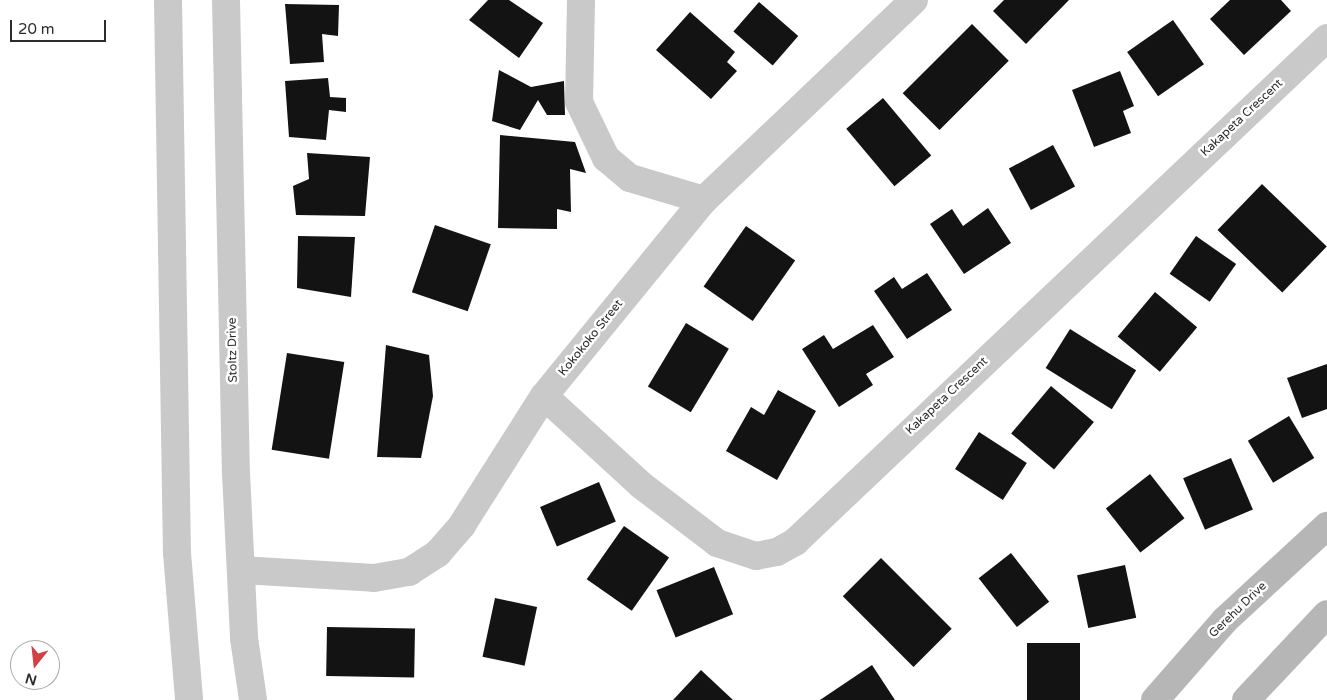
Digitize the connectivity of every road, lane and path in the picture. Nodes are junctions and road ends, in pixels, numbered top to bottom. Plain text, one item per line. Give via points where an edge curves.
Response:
1 (168, 0) edge
2 (226, 0) edge
3 (581, 0) edge
4 (914, 0) edge
5 (1327, 38) edge
6 (704, 200) junction
7 (544, 396) junction
8 (1327, 526) edge
9 (241, 570) junction
10 (1327, 614) edge
11 (190, 700) edge
12 (253, 700) edge
13 (1155, 700) edge
14 (1246, 700) edge

1 - 11 street via 177,553
2 - 9 street, Stoltz Drive
3 - 6 street via 579,102 606,158 630,178
4 - 6 street, Kokokoko Street
5 - 7 street, Kakapeta Crescent via 795,542 777,552 756,556 735,553 717,543 641,485
6 - 7 street, Kokokoko Street
7 - 9 street, Kokokoko Street via 462,525 438,553 409,572 374,578
8 - 13 street, Gerehu Drive via 1225,620
9 - 12 street, Stoltz Drive
10 - 14 street

